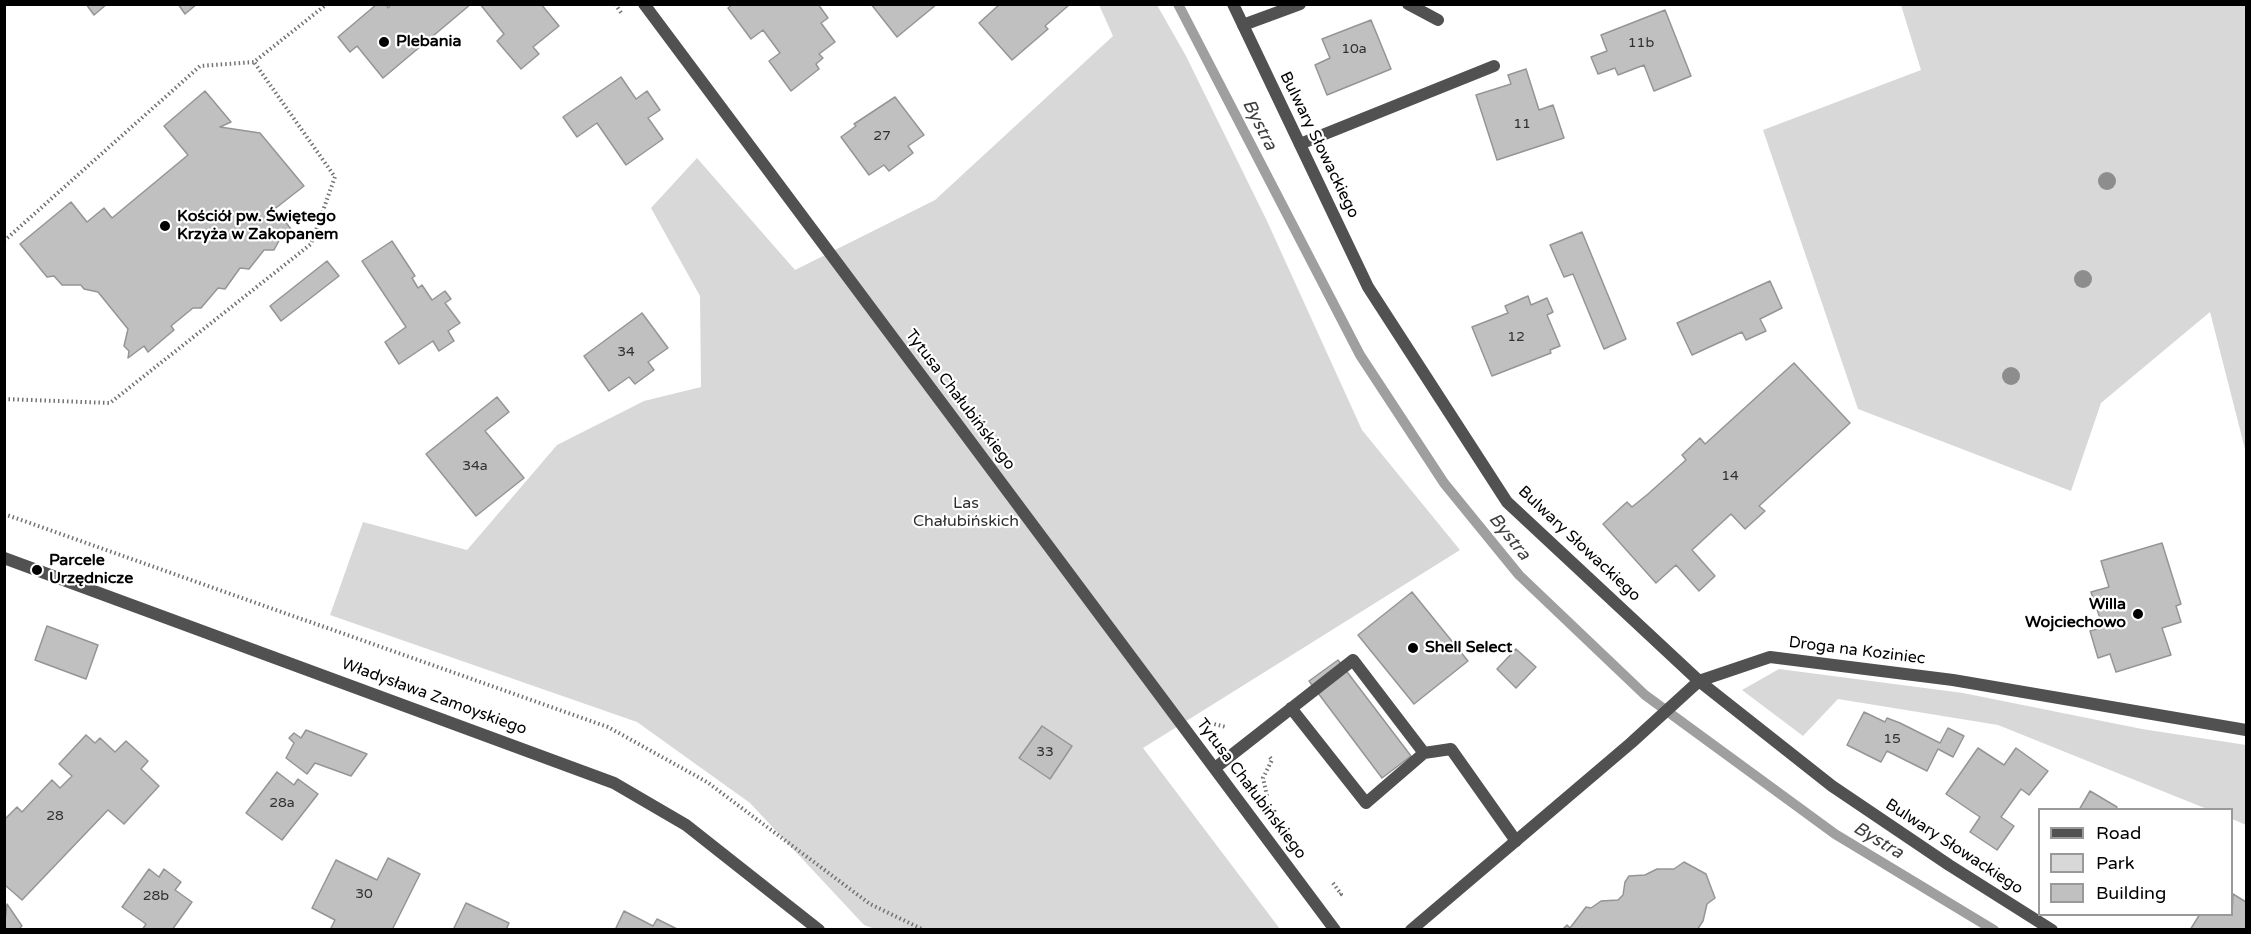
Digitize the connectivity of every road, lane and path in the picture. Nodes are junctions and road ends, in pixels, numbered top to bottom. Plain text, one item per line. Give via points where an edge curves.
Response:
1 (327, 4) edge
2 (644, 4) edge
3 (1233, 4) edge
4 (1300, 4) edge
5 (1408, 4) edge
6 (1438, 20) dead end
7 (1243, 25) junction
8 (254, 62) junction
9 (1494, 66) dead end
10 (1300, 144) junction
11 (4, 241) edge
12 (4, 399) edge
13 (4, 514) edge
14 (4, 558) edge
15 (1699, 681) junction
16 (1291, 708) junction
17 (2247, 730) edge
18 (1424, 753) junction
19 (1215, 768) junction
20 (1516, 841) junction
21 (819, 930) edge
22 (924, 930) edge
23 (1335, 930) edge
24 (1411, 930) edge
25 (2052, 930) edge

1 - 8 path
2 - 19 street, Tytusa Chałubińskiego
3 - 7 street, Bulwary Słowackiego
4 - 7 street
5 - 6 street
7 - 10 street, Bulwary Słowackiego
8 - 11 path via 200,66
8 - 12 path via 334,177 311,244 110,403
9 - 10 street
10 - 15 street, Bulwary Słowackiego via 1368,287 1508,502
13 - 22 path via 608,727 707,782 870,904
14 - 21 street, Władysława Zamoyskiego via 614,783 686,825
15 - 17 street, Droga na Koziniec via 1770,657 1953,680
15 - 20 street, Droga na Koziniec
15 - 25 street, Bulwary Słowackiego via 1832,786
16 - 18 street via 1353,660
16 - 18 street via 1366,803
16 - 19 street
18 - 20 street via 1451,749
19 - 23 street, Tytusa Chałubińskiego
20 - 24 street, Droga na Koziniec

